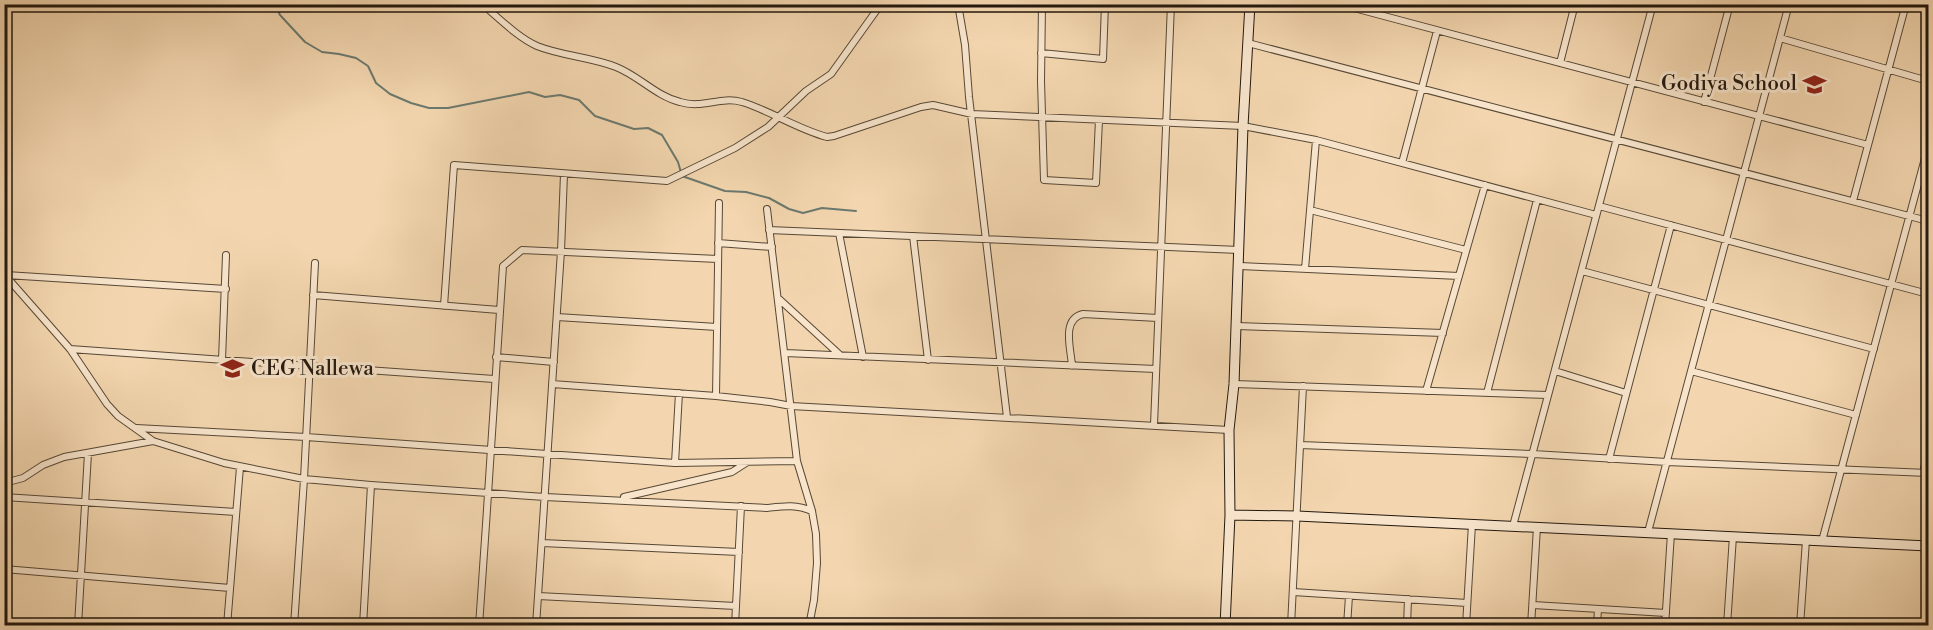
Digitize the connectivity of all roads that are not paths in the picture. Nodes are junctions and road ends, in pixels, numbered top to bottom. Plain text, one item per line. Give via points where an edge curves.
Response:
1 (483, 4) edge
2 (881, 4) edge
3 (958, 4) edge
4 (1042, 4) edge
5 (1105, 4) edge
6 (1171, 4) edge
7 (1250, 4) edge
8 (1340, 4) edge
9 (1575, 4) edge
10 (1653, 4) edge
11 (1730, 4) edge
12 (1789, 4) edge
13 (1906, 4) edge
14 (1919, 4) edge
15 (1929, 7) edge
16 (1363, 8) edge
17 (1437, 31) junction
18 (1780, 38) junction
19 (1248, 42) junction
20 (1041, 53) junction
21 (1560, 63) junction
22 (1888, 70) junction
23 (1929, 81) edge
24 (1632, 82) junction
25 (1422, 88) junction
26 (1704, 102) junction
27 (972, 114) junction
28 (1759, 116) junction
29 (1042, 117) junction
30 (778, 118) junction
31 (1099, 120) junction
32 (1166, 123) junction
33 (1244, 126) junction
34 (1617, 139) junction
35 (1316, 140) junction
36 (1868, 145) junction
37 (1929, 147) edge
38 (1402, 163) junction
39 (1744, 173) junction
40 (564, 174) junction
41 (1485, 185) junction
42 (1537, 200) junction
43 (1853, 201) junction
44 (719, 203) dead end
45 (1599, 206) junction
46 (767, 209) dead end
47 (1310, 210) junction
48 (1596, 215) junction
49 (1910, 216) junction
50 (1929, 221) edge
51 (1671, 225) junction
52 (769, 230) junction
53 (839, 233) junction
54 (913, 236) junction
55 (986, 239) junction
56 (1726, 240) junction
57 (718, 243) junction
58 (772, 247) junction
59 (1161, 247) junction
60 (561, 250) junction
61 (1239, 250) junction
62 (1466, 250) junction
63 (226, 255) dead end
64 (718, 259) junction
65 (315, 263) dead end
66 (1240, 266) junction
67 (1305, 269) junction
68 (1582, 271) junction
69 (5, 275) edge
70 (1459, 276) junction
71 (1892, 284) junction
72 (226, 289) junction
73 (1654, 289) junction
74 (1929, 294) edge
75 (313, 295) junction
76 (778, 299) junction
77 (1709, 304) junction
78 (444, 306) junction
79 (499, 310) junction
80 (557, 317) junction
81 (1158, 318) junction
82 (1237, 326) junction
83 (717, 327) junction
84 (1443, 333) junction
85 (70, 349) junction
86 (1874, 349) junction
87 (785, 353) junction
88 (840, 356) junction
89 (496, 357) junction
90 (862, 357) junction
91 (222, 360) junction
92 (928, 360) junction
93 (554, 362) junction
94 (1001, 363) junction
95 (310, 366) junction
96 (1072, 366) junction
97 (1156, 369) junction
98 (1555, 371) junction
99 (1691, 371) junction
100 (494, 379) junction
101 (552, 384) junction
102 (1234, 384) junction
103 (1303, 386) junction
104 (1426, 391) junction
105 (679, 393) junction
106 (1487, 393) junction
107 (1626, 393) junction
108 (1548, 395) junction
109 (716, 396) junction
110 (791, 406) junction
111 (1856, 415) junction
112 (1007, 417) junction
113 (1154, 425) junction
114 (135, 428) junction
115 (1229, 430) junction
116 (306, 437) junction
117 (153, 441) junction
118 (1300, 445) junction
119 (491, 450) junction
120 (1929, 452) edge
121 (88, 453) junction
122 (548, 454) junction
123 (1533, 454) junction
124 (1609, 459) junction
125 (797, 461) junction
126 (747, 462) junction
127 (1667, 462) junction
128 (675, 464) junction
129 (240, 466) junction
130 (1841, 469) junction
131 (1926, 473) edge
132 (304, 479) junction
133 (4, 483) edge
134 (371, 485) junction
135 (489, 493) junction
136 (4, 496) edge
137 (545, 497) junction
138 (614, 500) junction
139 (85, 502) junction
140 (741, 506) junction
141 (812, 511) junction
142 (236, 512) junction
143 (1230, 515) junction
144 (1297, 516) junction
145 (1472, 524) junction
146 (1513, 526) junction
147 (1537, 527) junction
148 (1648, 532) junction
149 (1671, 533) junction
150 (1733, 536) junction
151 (1806, 540) junction
152 (1822, 541) junction
153 (542, 543) junction
154 (1929, 546) edge
155 (739, 552) junction
156 (4, 569) edge
157 (81, 575) junction
158 (230, 588) junction
159 (1293, 592) junction
160 (538, 596) junction
161 (1349, 596) junction
162 (1408, 599) junction
163 (1467, 603) junction
164 (1533, 605) junction
165 (736, 606) junction
166 (1598, 609) junction
167 (1666, 613) junction
168 (78, 626) edge
169 (227, 626) edge
170 (294, 626) edge
171 (363, 626) edge
172 (479, 626) edge
173 (536, 626) edge
174 (735, 626) edge
175 (808, 626) edge
176 (1225, 626) edge
177 (1291, 626) edge
178 (1347, 626) edge
179 (1407, 626) edge
180 (1466, 626) edge
181 (1532, 626) edge
182 (1597, 626) edge
183 (1665, 626) edge
184 (1728, 626) edge
185 (1800, 626) edge

1 - 30 street via 536,45 615,67 676,101 700,105 733,100
2 - 30 street via 831,74
3 - 27 street
4 - 20 street
5 - 20 street via 1103,59
6 - 32 street
7 - 19 street
8 - 16 street
9 - 21 street
10 - 24 street
11 - 26 street
12 - 18 street
13 - 22 street
14 - 15 street
16 - 17 street
17 - 21 street
17 - 25 street
18 - 22 street
18 - 28 street
19 - 25 street
19 - 33 street
20 - 29 street
21 - 24 street
22 - 23 street
22 - 36 street
24 - 26 street
24 - 34 street
25 - 34 street
25 - 38 street
26 - 28 street
27 - 29 street
27 - 30 street via 928,105 826,137
27 - 55 street
28 - 36 street
28 - 39 street
29 - 31 street
29 - 31 street via 1044,180 1096,183
30 - 40 street via 735,148 667,181
31 - 32 street
32 - 33 street
32 - 59 street
33 - 35 street
33 - 61 street
34 - 39 street
34 - 45 street
35 - 38 street
35 - 47 street
36 - 43 street
37 - 49 street
38 - 41 street
39 - 43 street
39 - 56 street
40 - 60 street
40 - 78 street via 454,165
41 - 42 street
41 - 62 street
42 - 48 street
42 - 106 street
43 - 49 street
44 - 57 street
45 - 48 street
45 - 51 street
46 - 52 street
47 - 62 street
47 - 67 street
48 - 68 street
49 - 50 street
49 - 71 street
51 - 56 street
51 - 73 street
52 - 53 street
52 - 58 street
53 - 54 street
53 - 90 street
54 - 55 street
54 - 92 street
55 - 59 street
55 - 94 street
56 - 71 street
56 - 77 street
57 - 58 street
57 - 64 street
58 - 76 street
59 - 61 street
59 - 81 street
60 - 64 street
60 - 79 street via 522,250 503,266
60 - 80 street
61 - 66 street
62 - 70 street
63 - 72 street
64 - 83 street
65 - 75 street
66 - 67 street
66 - 82 street
67 - 70 street
68 - 73 street
68 - 98 street
69 - 72 street
69 - 85 street
70 - 84 street
71 - 74 street
71 - 86 street
72 - 91 street
73 - 77 street
73 - 107 street
75 - 78 street
75 - 95 street
76 - 87 street
76 - 88 street
77 - 86 street
77 - 99 street
78 - 79 street
79 - 89 street
80 - 83 street
80 - 93 street
81 - 96 street via 1077,315 1069,326
81 - 97 street
82 - 84 street
82 - 102 street
83 - 109 street
84 - 104 street
85 - 91 street
85 - 114 street via 107,405
86 - 111 street
87 - 88 street
87 - 110 street
88 - 90 street
89 - 93 street
89 - 100 street
90 - 92 street
91 - 95 street
92 - 94 street
93 - 101 street
94 - 96 street
94 - 112 street
95 - 100 street
95 - 116 street
96 - 97 street
97 - 113 street
98 - 107 street
98 - 108 street
99 - 111 street
99 - 127 street
100 - 119 street
101 - 105 street
101 - 122 street
102 - 103 street
102 - 115 street
103 - 104 street
103 - 118 street
104 - 106 street
105 - 109 street
105 - 128 street
106 - 108 street
107 - 124 street
108 - 123 street
109 - 110 street
110 - 112 street
110 - 125 street
111 - 130 street
112 - 113 street
113 - 115 street
114 - 116 street
114 - 117 street
115 - 143 street
116 - 119 street
116 - 132 street
117 - 121 street
117 - 129 street
118 - 123 street
118 - 144 street
119 - 122 street
119 - 135 street
120 - 131 street
121 - 133 street via 64,457
121 - 139 street
122 - 128 street
122 - 137 street
123 - 124 street
123 - 146 street
124 - 127 street
125 - 126 street
125 - 141 street
126 - 128 street
126 - 138 street via 732,472
127 - 130 street
127 - 148 street
129 - 132 street
129 - 142 street
130 - 131 street
130 - 152 street
132 - 134 street
132 - 170 street
134 - 135 street
134 - 171 street
135 - 137 street
135 - 172 street
136 - 139 street
137 - 138 street
137 - 153 street
138 - 140 street
139 - 142 street
139 - 157 street
140 - 141 street via 790,505
140 - 155 street
141 - 175 street via 817,563
142 - 158 street
143 - 144 street
143 - 176 street
144 - 145 street
144 - 159 street
145 - 146 street
145 - 163 street
146 - 147 street
147 - 148 street
147 - 164 street
148 - 149 street
149 - 150 street
149 - 167 street
150 - 151 street
150 - 184 street
151 - 152 street
151 - 185 street
152 - 154 street
153 - 155 street
153 - 160 street
155 - 165 street
156 - 157 street
157 - 158 street
157 - 168 street
158 - 169 street
159 - 161 street
159 - 177 street
160 - 165 street
160 - 173 street
161 - 162 street
161 - 178 street
162 - 163 street
162 - 179 street
163 - 180 street
164 - 166 street
164 - 181 street
165 - 174 street
166 - 167 street
166 - 182 street
167 - 183 street

